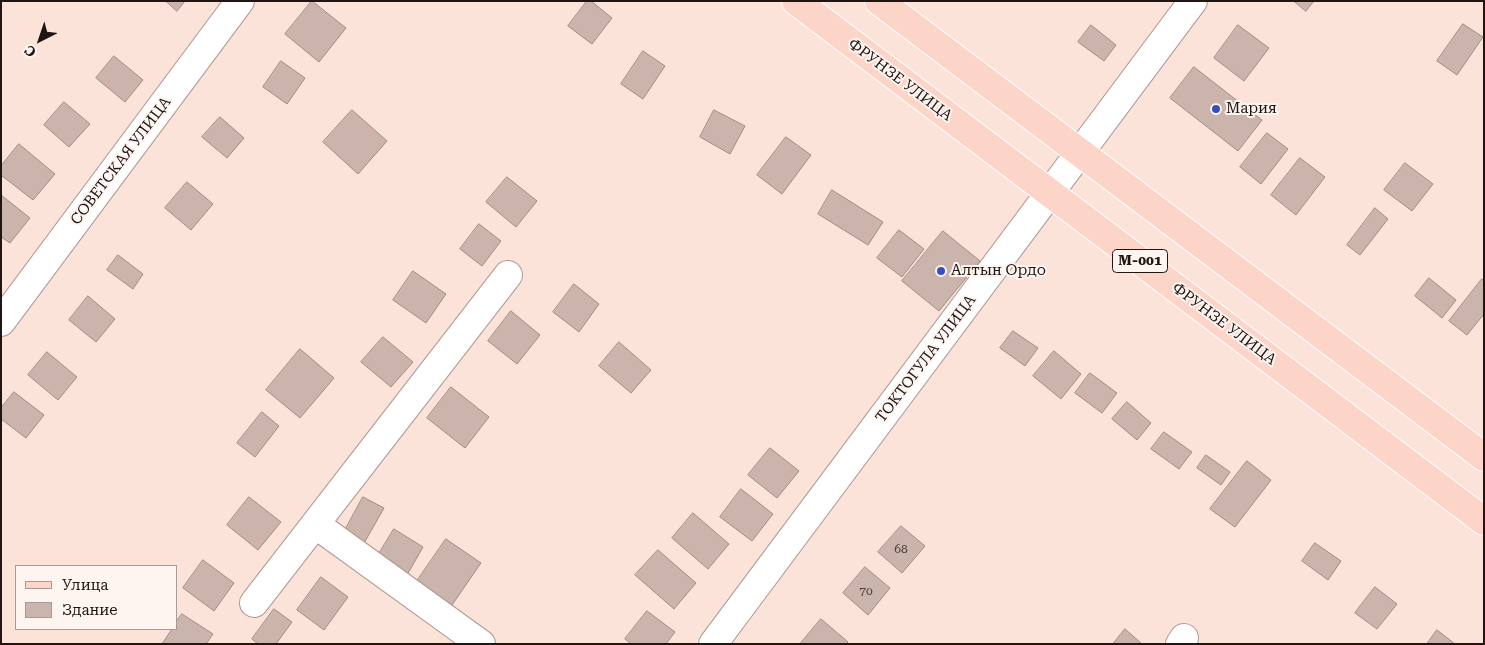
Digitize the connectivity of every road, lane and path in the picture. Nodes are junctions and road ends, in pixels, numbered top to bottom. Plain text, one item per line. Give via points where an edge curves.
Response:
1 (240, 1) edge
2 (796, 1) edge
3 (878, 1) edge
4 (1193, 1) edge
5 (1079, 153) junction
6 (1050, 193) junction
7 (508, 275) dead end
8 (1, 322) edge
9 (1484, 457) edge
10 (1484, 520) edge
11 (316, 524) junction
12 (254, 603) dead end
13 (481, 644) edge
14 (713, 644) edge

1 - 8 street, СОВЕТСКАЯ УЛИЦА
2 - 6 main road, ФРУНЗЕ УЛИЦА / M-001
3 - 5 main road
4 - 5 street, ТОКТОГУЛА УЛИЦА
5 - 6 street, ТОКТОГУЛА УЛИЦА
5 - 9 main road
6 - 10 main road, ФРУНЗЕ УЛИЦА / M-001
6 - 14 street, ТОКТОГУЛА УЛИЦА
7 - 11 street
11 - 12 street
11 - 13 street

